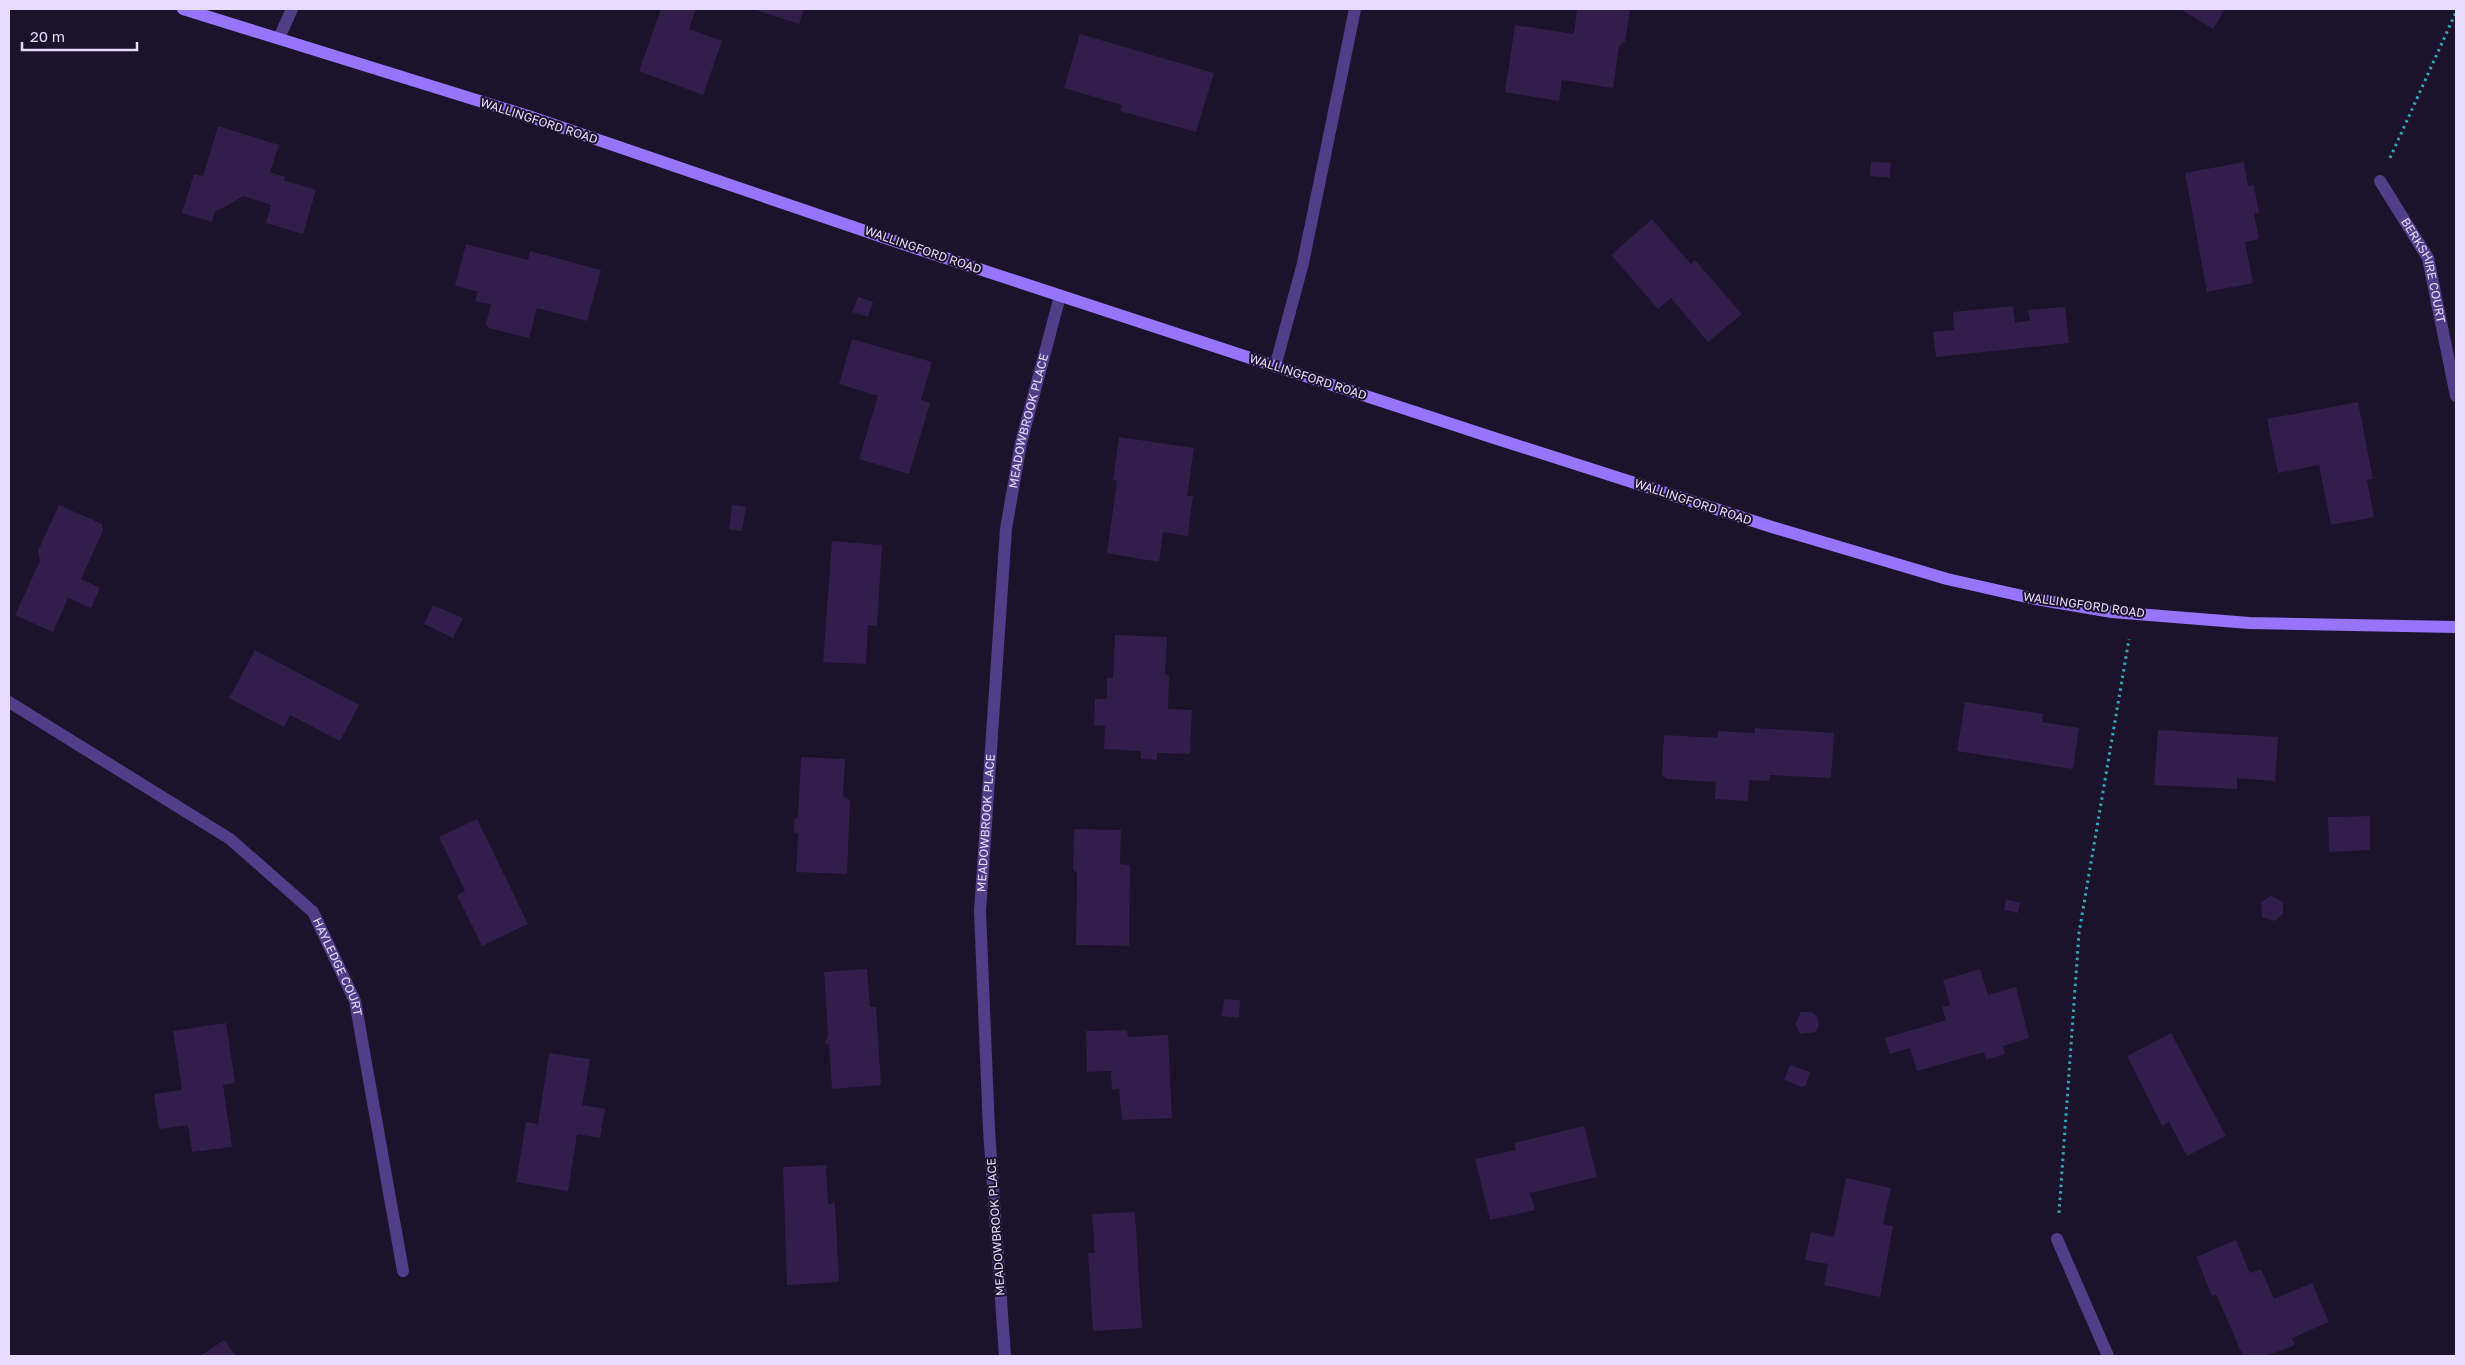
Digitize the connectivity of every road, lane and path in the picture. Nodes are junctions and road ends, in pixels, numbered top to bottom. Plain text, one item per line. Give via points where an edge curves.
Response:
1 (183, 9) edge
2 (292, 9) edge
3 (1355, 9) edge
4 (2456, 12) edge
5 (280, 38) junction
6 (2380, 181) joint
7 (1060, 296) junction
8 (1275, 367) junction
9 (2456, 396) edge
10 (2134, 614) junction
11 (2456, 627) edge
12 (9, 702) edge
13 (2057, 1239) joint
14 (403, 1271) dead end
15 (1005, 1356) edge
16 (2108, 1356) edge

1 - 5 street, WALLINGFORD ROAD
2 - 5 street
3 - 8 street via 1303,263
4 - 6 path
5 - 7 street, WALLINGFORD ROAD via 537,120
6 - 9 street, BERKSHIRE COURT via 2428,258
7 - 8 street, WALLINGFORD ROAD
7 - 15 street, MEADOWBROOK PLACE via 1021,443 1006,529 980,911 989,1130
8 - 10 street, WALLINGFORD ROAD via 1877,560 2036,600
10 - 11 street, WALLINGFORD ROAD via 2249,623
10 - 13 path via 2080,932
12 - 14 street, HAYLEDGE COURT via 230,838 313,912 355,1001
13 - 16 street

